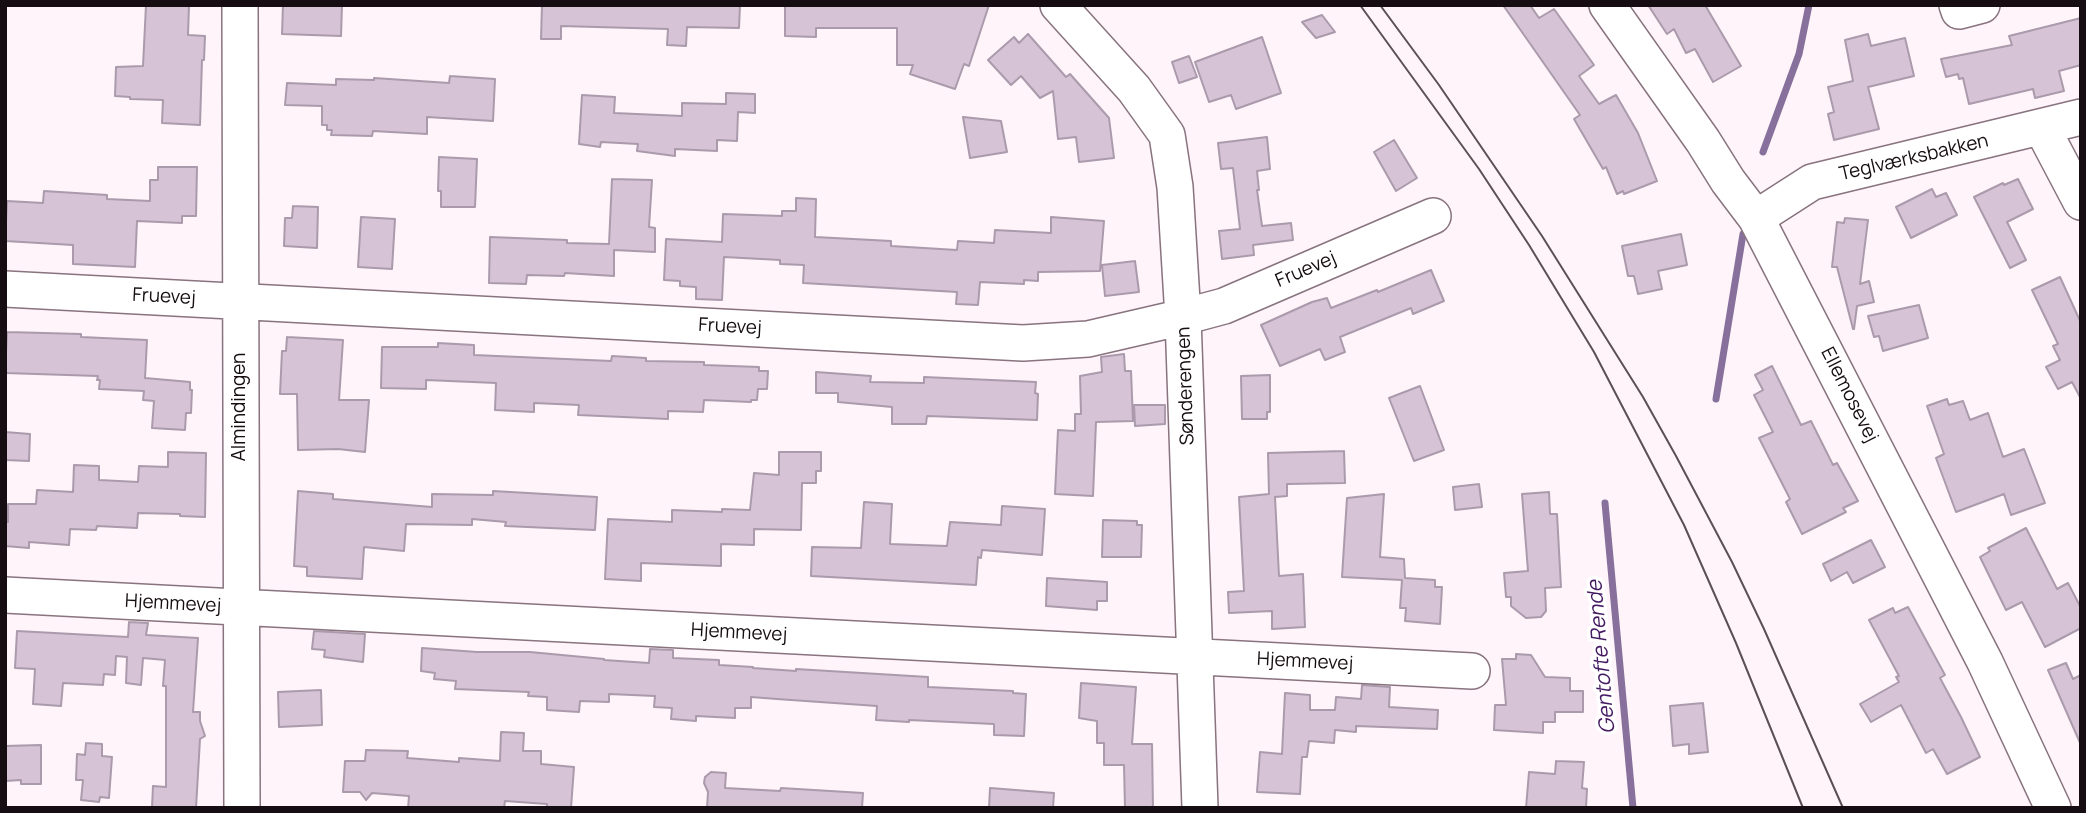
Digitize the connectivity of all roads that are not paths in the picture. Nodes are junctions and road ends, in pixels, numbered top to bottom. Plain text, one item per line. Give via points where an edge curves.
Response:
1 (240, 5) edge
2 (1058, 5) edge
3 (1607, 5) edge
4 (2081, 117) edge
5 (2042, 128) junction
6 (2081, 202) edge
7 (1433, 216) dead end
8 (1756, 218) junction
9 (5, 289) edge
10 (240, 300) junction
11 (1183, 317) junction
12 (5, 595) edge
13 (241, 607) junction
14 (1196, 657) junction
15 (1472, 671) dead end
16 (242, 808) edge
17 (1200, 808) edge
18 (2053, 808) edge

1 - 10 street, Almindingen
2 - 11 street, Sønderengen via 1134,89 1167,135
3 - 8 street, Ellemosevej
4 - 5 street, Teglværksbakken
5 - 6 street
5 - 8 street, Teglværksbakken via 1812,182
7 - 11 street, Fruevej via 1224,306
8 - 18 street, Ellemosevej via 1985,662
9 - 10 street, Fruevej
10 - 11 street, Fruevej via 1023,342 1088,339
10 - 13 street, Almindingen
11 - 14 street, Sønderengen
12 - 13 street, Hjemmevej
13 - 14 street, Hjemmevej
13 - 16 street, Almindingen
14 - 15 street, Hjemmevej
14 - 17 street, Sønderengen

